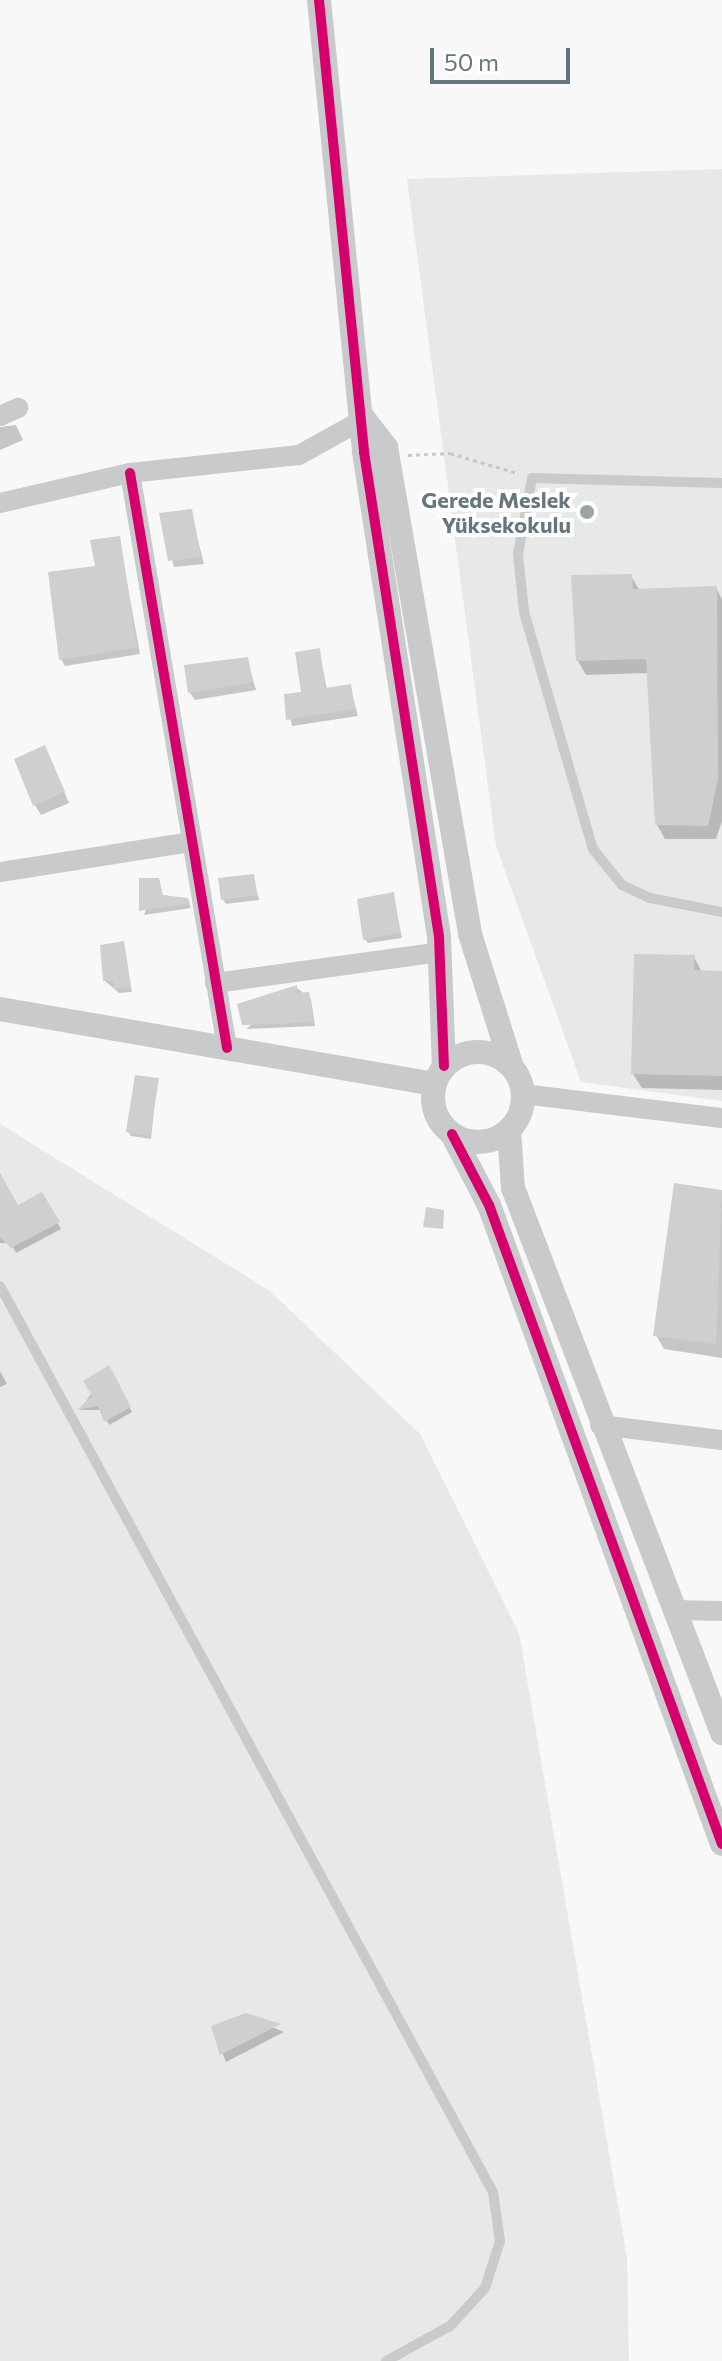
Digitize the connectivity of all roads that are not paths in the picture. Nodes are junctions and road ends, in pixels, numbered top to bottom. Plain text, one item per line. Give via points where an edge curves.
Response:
1 (319, 0) edge
2 (364, 419) junction
3 (130, 473) junction
4 (722, 483) edge
5 (0, 503) edge
6 (192, 842) junction
7 (0, 872) edge
8 (722, 912) edge
9 (440, 952) junction
10 (215, 983) junction
11 (0, 1009) edge
12 (227, 1048) junction
13 (512, 1067) junction
14 (439, 1075) junction
15 (523, 1094) junction
16 (722, 1118) edge
17 (509, 1130) junction
18 (452, 1134) junction
19 (0, 1286) edge
20 (600, 1425) junction
21 (722, 1440) edge
22 (673, 1610) junction
23 (722, 1611) edge
24 (722, 1733) edge
25 (722, 1844) edge
26 (386, 2361) edge

1 - 2 street
2 - 3 street via 299,455
2 - 9 street
2 - 13 street via 387,457 458,876
3 - 5 street
3 - 6 street
4 - 8 lane via 532,478 519,582 593,849 622,885 650,898
6 - 7 street
6 - 10 street
9 - 10 street
9 - 14 street
10 - 12 street
11 - 12 street
12 - 14 street
13 - 14 street via 470,1052
13 - 15 street
14 - 18 street via 435,1112
15 - 16 street
15 - 17 street
17 - 18 street via 481,1142
17 - 20 street via 513,1188
18 - 25 street via 489,1205
19 - 26 lane via 493,2192 500,2241 485,2288 450,2326
20 - 21 street
20 - 22 street
22 - 23 street
22 - 24 street

